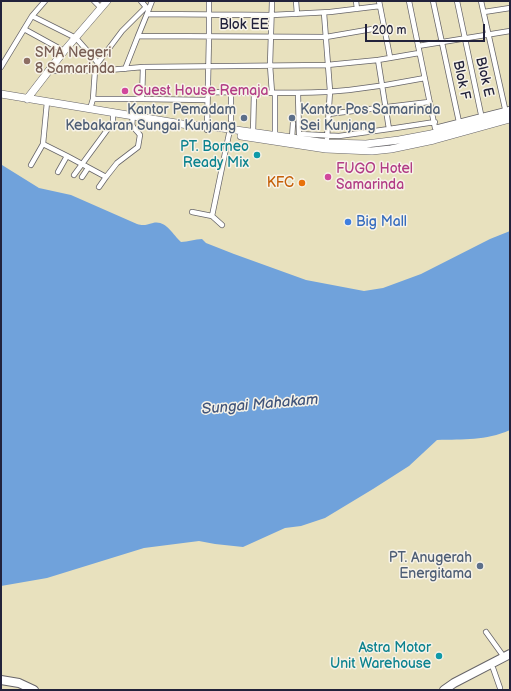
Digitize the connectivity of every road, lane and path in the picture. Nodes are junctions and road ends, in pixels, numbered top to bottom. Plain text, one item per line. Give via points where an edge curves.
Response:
1 (45, 1) edge
2 (94, 1) edge
3 (107, 1) edge
4 (141, 1) edge
5 (152, 1) edge
6 (209, 1) edge
7 (272, 1) edge
8 (296, 1) edge
9 (356, 1) edge
10 (408, 1) edge
11 (433, 1) edge
12 (457, 1) edge
13 (481, 1) edge
14 (379, 3) edge
15 (146, 7) junction
16 (101, 8) junction
17 (510, 8) edge
18 (357, 9) junction
19 (484, 12) junction
20 (324, 13) junction
21 (147, 14) junction
22 (208, 14) junction
23 (296, 14) junction
24 (272, 15) junction
25 (32, 16) junction
26 (384, 26) junction
27 (24, 29) junction
28 (510, 31) edge
29 (488, 34) junction
30 (138, 36) junction
31 (209, 36) junction
32 (271, 36) junction
33 (326, 37) junction
34 (76, 38) junction
35 (464, 38) junction
36 (441, 41) junction
37 (418, 46) junction
38 (64, 51) junction
39 (419, 53) junction
40 (390, 57) junction
41 (378, 60) junction
42 (98, 63) junction
43 (270, 65) junction
44 (328, 65) junction
45 (1, 67) edge
46 (208, 67) junction
47 (143, 68) junction
48 (125, 69) junction
49 (95, 70) junction
50 (49, 71) junction
51 (425, 78) junction
52 (382, 86) junction
53 (330, 91) junction
54 (208, 92) junction
55 (231, 92) junction
56 (254, 93) junction
57 (274, 93) junction
58 (298, 93) junction
59 (1, 94) edge
60 (27, 99) junction
61 (142, 99) junction
62 (93, 100) junction
63 (207, 100) junction
64 (47, 102) junction
65 (429, 102) junction
66 (385, 107) junction
67 (90, 109) junction
68 (113, 113) junction
69 (508, 113) edge
70 (328, 114) junction
71 (133, 116) junction
72 (482, 119) junction
73 (231, 120) dead end
74 (435, 122) junction
75 (458, 122) junction
76 (293, 123) dead end
77 (207, 128) junction
78 (389, 129) junction
79 (436, 130) junction
80 (253, 133) junction
81 (228, 134) junction
82 (275, 136) junction
83 (292, 138) junction
84 (327, 143) junction
85 (42, 144) junction
86 (67, 156) junction
87 (81, 164) junction
88 (31, 165) dead end
89 (88, 168) junction
90 (58, 172) dead end
91 (74, 176) dead end
92 (82, 177) dead end
93 (106, 177) junction
94 (99, 187) dead end
95 (192, 212) dead end
96 (212, 216) junction
97 (222, 225) dead end
98 (486, 632) dead end
99 (508, 657) edge
100 (492, 668) junction
101 (1, 680) edge
102 (1, 686) edge
103 (500, 688) dead end
104 (24, 690) edge
105 (34, 690) edge
106 (444, 690) edge
107 (452, 690) edge

1 - 25 street
2 - 16 street
3 - 16 main road
4 - 15 street
5 - 21 street
6 - 22 street
7 - 24 street
8 - 23 street
9 - 18 street
10 - 37 street
11 - 36 street, Blok F
12 - 35 street, Blok E
13 - 19 street
14 - 18 street
14 - 26 street
15 - 21 street
15 - 42 street via 122,31
16 - 34 main road
17 - 19 street
18 - 20 street
19 - 29 street
20 - 23 street
20 - 33 street
21 - 22 street
21 - 30 street
22 - 24 street
22 - 31 street
23 - 24 street
24 - 32 street
25 - 27 street
25 - 34 street
26 - 33 street, Blok EE
26 - 40 street
27 - 38 street
27 - 45 street
28 - 29 street
29 - 35 street
29 - 69 street
30 - 31 street, Blok EE
30 - 48 street
31 - 32 street, Blok EE
31 - 46 street
32 - 33 street, Blok EE
32 - 43 street
33 - 44 street
34 - 38 main road
34 - 42 street
35 - 36 street
35 - 72 street, Blok E
36 - 37 street
36 - 75 street, Blok F
37 - 39 street
38 - 50 main road
39 - 40 street
39 - 51 street
40 - 41 street
41 - 44 street
41 - 52 street
42 - 49 street
43 - 44 street
43 - 46 street
43 - 57 street
44 - 53 street
46 - 47 street
46 - 54 street
47 - 48 street
47 - 61 street
48 - 49 street
49 - 50 street
49 - 62 street
50 - 60 main road
51 - 52 street
51 - 65 street
52 - 53 street
52 - 66 street
53 - 58 street
53 - 70 street
54 - 55 street
54 - 63 street
55 - 56 street
55 - 73 street
56 - 57 street
56 - 80 street
57 - 58 street
57 - 82 street
58 - 84 street via 299,134
59 - 60 main road
60 - 64 main road
61 - 62 street
61 - 63 street
62 - 67 street
63 - 77 street
64 - 67 main road
64 - 85 street
65 - 66 street
65 - 74 street
66 - 70 street
66 - 78 street
67 - 68 main road
68 - 71 main road
68 - 87 street via 113,122
69 - 72 main road
69 - 84 main road via 434,140 391,149 372,151
70 - 84 street
71 - 77 main road
71 - 93 street via 133,128 140,136 138,147 117,163
72 - 75 street
72 - 79 main road
74 - 78 street
74 - 79 street
75 - 79 street
76 - 83 street
77 - 80 main road
77 - 81 main road
78 - 84 street via 345,136
79 - 84 main road via 399,140 366,144
80 - 82 main road
81 - 84 main road
81 - 96 street
82 - 83 main road
83 - 84 main road
85 - 86 street
85 - 88 street
86 - 87 street
86 - 90 street
87 - 89 street
87 - 91 street
89 - 92 street
89 - 93 street
93 - 94 street
95 - 96 street
96 - 97 street
98 - 99 street
99 - 100 highway
99 - 106 highway
100 - 103 street
100 - 107 highway
101 - 105 highway via 18,683
102 - 104 highway

